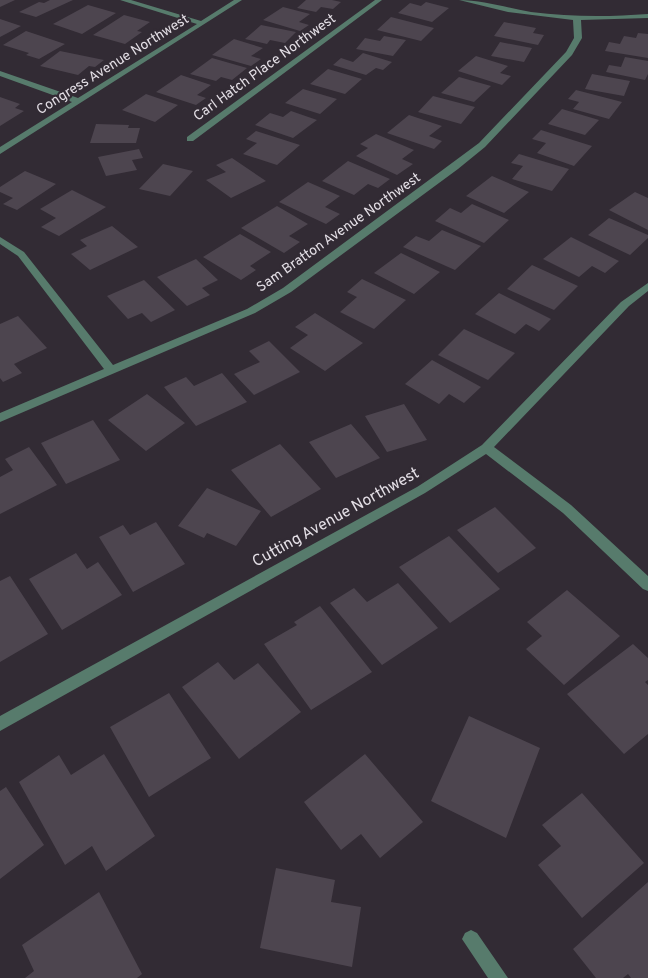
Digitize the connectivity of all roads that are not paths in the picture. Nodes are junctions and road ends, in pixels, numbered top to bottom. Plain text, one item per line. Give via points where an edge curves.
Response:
1 (123, 0) edge
2 (239, 0) edge
3 (379, 0) edge
4 (462, 0) edge
5 (648, 16) edge
6 (577, 20) junction
7 (202, 23) junction
8 (0, 73) edge
9 (78, 101) junction
10 (190, 139) dead end
11 (0, 151) edge
12 (0, 240) edge
13 (648, 286) edge
14 (111, 370) junction
15 (0, 418) edge
16 (486, 448) junction
17 (648, 585) edge
18 (0, 724) edge
19 (471, 939) dead end
20 (499, 978) edge

1 - 7 street
2 - 7 street, Congress Avenue Northwest
3 - 10 street, Carl Hatch Place Northwest
4 - 6 street
5 - 6 street
6 - 14 street, Sam Bratton Avenue Northwest via 578,38 560,66 482,145 455,167 287,290 258,306
7 - 9 street, Congress Avenue Northwest
8 - 9 street
9 - 11 street, Congress Avenue Northwest
12 - 14 street via 21,254
13 - 16 street, Cutting Avenue Northwest via 625,304
14 - 15 street, Sam Bratton Avenue Northwest
16 - 17 street via 567,509
16 - 18 street, Cutting Avenue Northwest via 421,490
19 - 20 street

